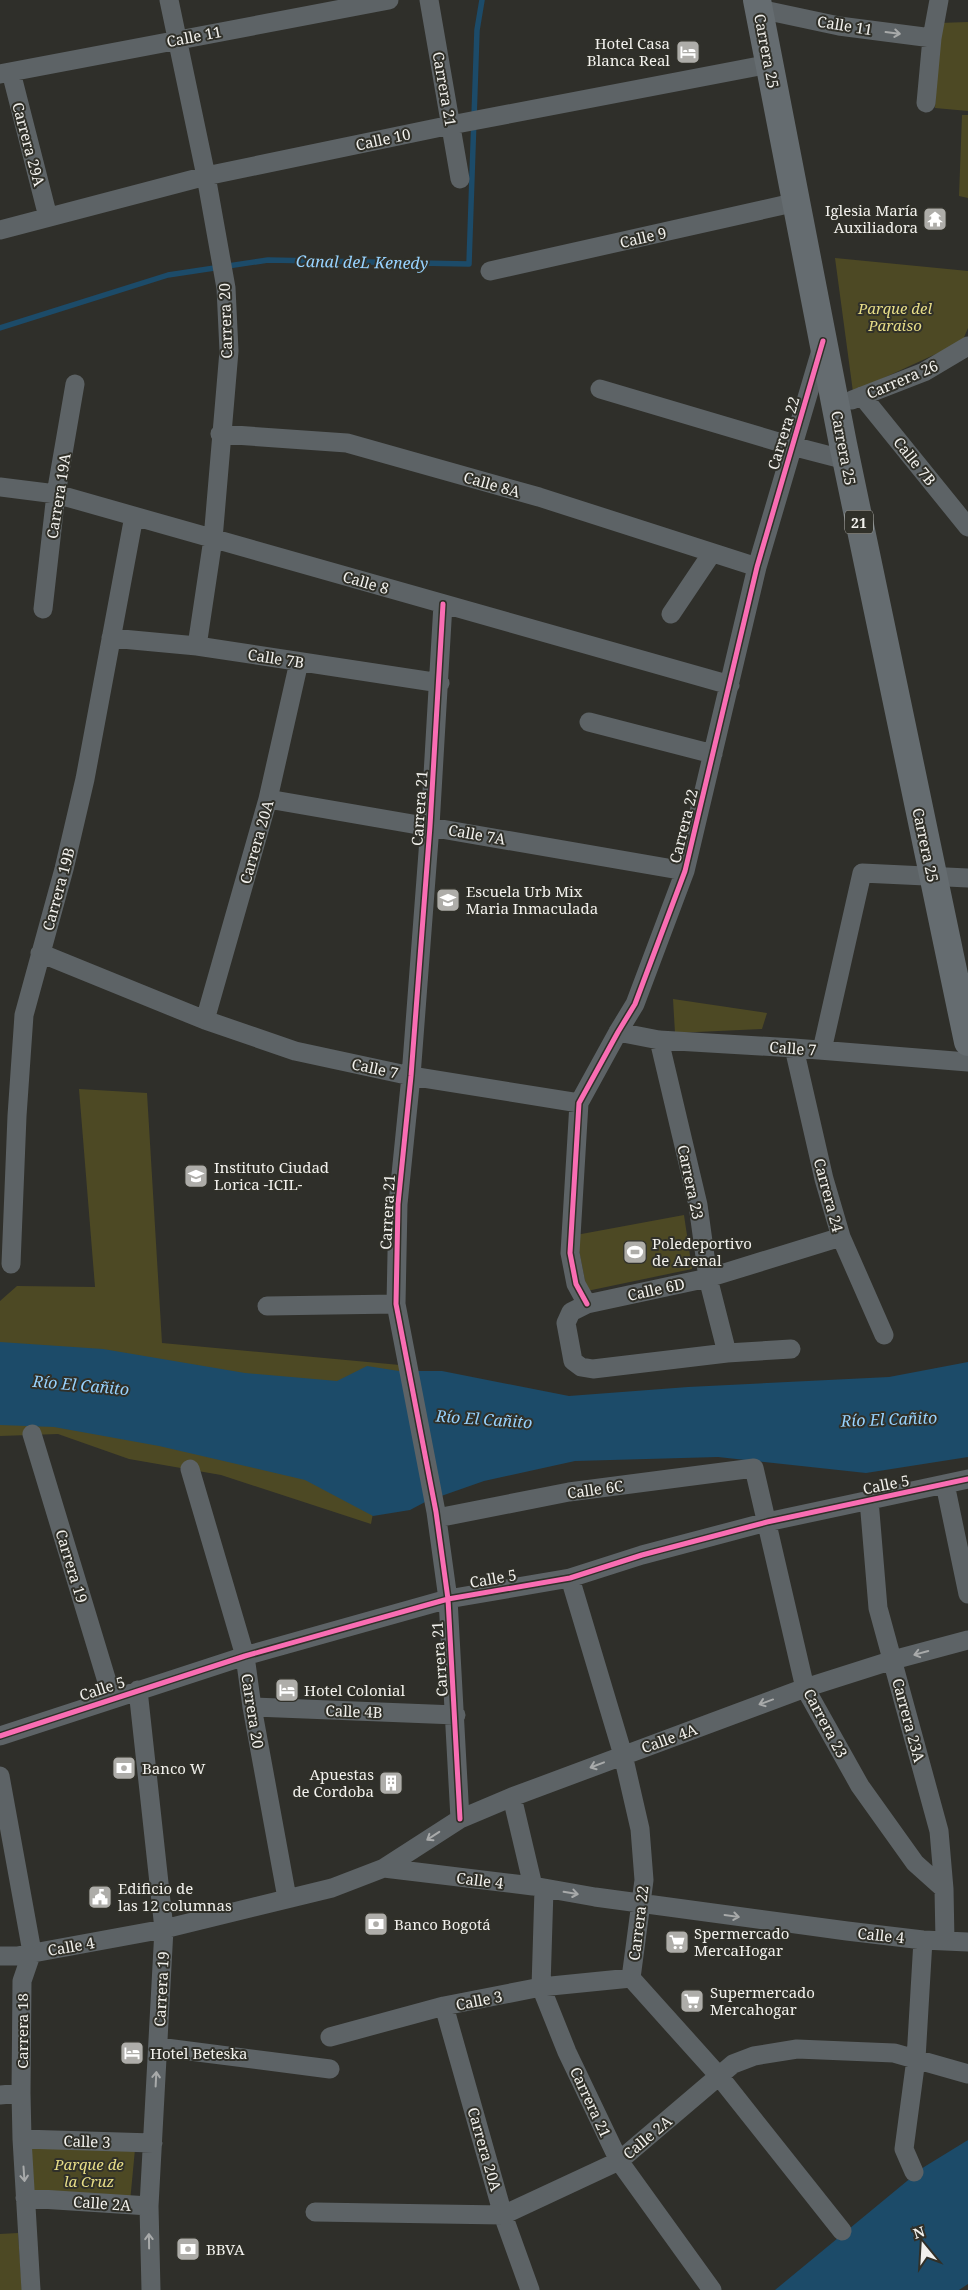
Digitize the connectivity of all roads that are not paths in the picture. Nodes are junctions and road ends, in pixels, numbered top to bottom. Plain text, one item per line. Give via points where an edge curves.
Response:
1 (169, 0) edge
2 (389, 0) edge
3 (429, 0) edge
4 (939, 0) edge
5 (758, 4) edge
6 (932, 38) junction
7 (177, 39) junction
8 (770, 64) junction
9 (5, 73) edge
10 (926, 103) dead end
11 (456, 124) junction
12 (206, 176) junction
13 (460, 179) dead end
14 (797, 202) junction
15 (48, 217) junction
16 (0, 230) edge
17 (490, 271) dead end
18 (823, 342) junction
19 (968, 348) edge
20 (75, 384) dead end
21 (600, 388) dead end
22 (862, 396) junction
23 (836, 405) junction
24 (220, 434) junction
25 (792, 446) junction
26 (846, 460) junction
27 (0, 487) edge
28 (56, 494) junction
29 (134, 516) junction
30 (968, 526) edge
31 (213, 538) junction
32 (712, 553) junction
33 (756, 567) junction
34 (443, 604) junction
35 (42, 609) dead end
36 (671, 614) dead end
37 (111, 638) junction
38 (197, 646) junction
39 (299, 662) junction
40 (440, 683) junction
41 (730, 685) junction
42 (588, 722) dead end
43 (713, 754) junction
44 (268, 799) junction
45 (430, 826) junction
46 (685, 871) junction
47 (932, 878) junction
48 (968, 878) edge
49 (40, 953) junction
50 (205, 1020) junction
51 (618, 1032) junction
52 (659, 1040) junction
53 (968, 1042) edge
54 (794, 1048) junction
55 (822, 1050) junction
56 (968, 1062) edge
57 (411, 1076) junction
58 (579, 1103) junction
59 (841, 1237) junction
60 (11, 1264) dead end
61 (708, 1278) junction
62 (396, 1304) junction
63 (587, 1304) junction
64 (267, 1306) dead end
65 (884, 1336) dead end
66 (791, 1349) dead end
67 (727, 1353) junction
68 (32, 1434) dead end
69 (754, 1468) joint
70 (190, 1469) dead end
71 (968, 1479) edge
72 (945, 1484) junction
73 (869, 1500) junction
74 (436, 1515) junction
75 (767, 1522) junction
76 (570, 1578) junction
77 (968, 1594) edge
78 (448, 1599) junction
79 (968, 1640) edge
80 (245, 1656) junction
81 (893, 1660) junction
82 (806, 1688) junction
83 (138, 1690) junction
84 (112, 1698) junction
85 (252, 1707) junction
86 (456, 1716) junction
87 (0, 1736) edge
88 (623, 1755) junction
89 (0, 1776) edge
90 (512, 1797) junction
91 (460, 1818) junction
92 (384, 1868) junction
93 (538, 1887) junction
94 (944, 1889) junction
95 (287, 1898) junction
96 (641, 1903) junction
97 (164, 1929) junction
98 (923, 1940) junction
99 (945, 1941) junction
100 (968, 1942) edge
101 (32, 1952) junction
102 (0, 1956) edge
103 (631, 1978) junction
104 (541, 1987) junction
105 (444, 2006) junction
106 (330, 2037) dead end
107 (158, 2047) junction
108 (916, 2059) junction
109 (330, 2070) dead end
110 (968, 2074) edge
111 (720, 2076) junction
112 (21, 2093) junction
113 (0, 2095) edge
114 (22, 2139) junction
115 (153, 2143) junction
116 (619, 2161) junction
117 (914, 2172) dead end
118 (25, 2198) junction
119 (149, 2206) junction
120 (315, 2212) dead end
121 (503, 2215) junction
122 (842, 2231) dead end
123 (31, 2290) edge
124 (151, 2290) edge
125 (530, 2290) edge
126 (712, 2290) edge

1 - 7 street, Carrera 20
2 - 7 street, Calle 11
3 - 11 street, Carrera 21
4 - 6 street
5 -> 6 street, Calle 11 via 839,26
5 - 8 main road, Carrera 25 / 21
6 - 10 street
7 - 9 street, Calle 11
7 - 12 street, Carrera 20
8 - 11 street, Calle 10
8 - 14 main road, Carrera 25 / 21
9 - 15 street, Carrera 29A
11 - 12 street, Calle 10
11 - 13 street, Carrera 21
12 - 15 street, Calle 10
12 - 24 street, Carrera 20 via 226,288 228,351
14 - 17 street, Calle 9
14 - 18 main road, Carrera 25 / 21
15 - 16 street, Calle 10
18 - 23 main road, Carrera 25 / 21
18 - 25 street, Carrera 22
19 - 22 street, Carrera 26 via 924,372
20 - 28 street, Carrera 19A
21 - 25 street
22 - 23 street, Carrera 26
22 - 30 street, Calle 7B
23 - 26 main road, Carrera 25 / 21
24 - 31 street, Carrera 20
24 - 32 street, Calle 8A via 347,443 539,497
25 - 26 street
25 - 33 street, Carrera 22
26 - 47 main road, Carrera 25 / 21
27 - 28 street, Calle 8
28 - 29 street, Calle 8
28 - 35 street, Carrera 19A
29 - 31 street, Calle 8
29 - 37 street, Carrera 19B
31 - 34 street, Calle 8
31 - 38 street, Carrera 20
32 - 33 street, Calle 8A
32 - 36 street
33 - 41 street, Carrera 22
34 - 40 street, Carrera 21
34 - 41 street, Calle 8
37 - 38 street, Calle 7B
37 - 49 street, Carrera 19B via 85,779
38 - 39 street, Calle 7B
39 - 40 street, Calle 7B
39 - 44 street, Carrera 20A
40 - 45 street, Carrera 21
41 - 43 street, Carrera 22
42 - 43 street
43 - 46 street, Carrera 22
44 - 45 street, Calle 7A
44 - 50 street, Carrera 20A
45 - 46 street, Calle 7A
45 - 57 street, Carrera 21
46 - 51 street, Carrera 22 via 635,1004
47 - 48 street
47 - 53 main road, Carrera 25 / 21
47 - 55 street via 862,874
49 - 50 street, Calle 7
49 - 60 street, Carrera 19B via 24,1015
50 - 57 street, Calle 7 via 295,1050
51 - 52 street, Calle 7
51 - 58 street, Carrera 22
52 - 54 street, Calle 7
52 - 61 street, Carrera 23 via 698,1205
54 - 55 street, Calle 7
54 - 59 street, Carrera 24 via 824,1179
55 - 56 street, Calle 7
57 - 58 street, Calle 7
57 - 62 street, Carrera 21 via 398,1204
58 - 63 street, Carrera 22 via 570,1252 576,1284
59 - 61 street, Calle 6D
59 - 65 street, Carrera 24
61 - 63 street, Calle 6D
61 - 67 street, Carrera 23
62 - 64 street
62 - 74 street, Carrera 21
63 - 67 street via 571,1312 566,1323 573,1361 581,1367 593,1369
66 - 67 street
68 - 84 street, Carrera 19
69 - 74 street, Calle 6C via 568,1492
69 - 75 street, Carrera 23
70 - 80 street, Carrera 20
71 - 72 street, Calle 5
72 - 73 street, Calle 5
72 - 77 street
73 - 75 street, Calle 5
73 - 81 street, Carrera 23A via 878,1608
74 - 78 street, Carrera 21
75 - 76 street, Calle 5
75 - 82 street, Carrera 23
76 - 78 street, Calle 5
76 - 88 street, Carrera 22
78 - 80 street, Calle 5
78 - 86 street, Carrera 21
79 -> 81 street, Calle 4A
80 - 83 street, Calle 5
80 - 85 street, Carrera 20
81 - 82 street, Calle 4A
81 - 94 street, Carrera 23A via 939,1832
82 -> 88 street, Calle 4A
82 - 94 street, Carrera 23 via 860,1786 915,1863
83 - 84 street, Calle 5
83 - 97 street, Carrera 19
84 - 87 street, Calle 5
85 - 86 street, Calle 4B
85 - 95 street, Carrera 20
86 - 91 street, Carrera 21
88 -> 90 street, Calle 4A
88 - 96 street, Carrera 22 via 640,1829 644,1880
89 - 101 street, Carrera 18
90 - 91 street, Calle 4A
90 - 93 street, Carrera 21
91 -> 92 street, Calle 4A
92 - 93 street, Calle 4
92 - 95 street, Calle 4 via 332,1888
93 -> 96 street, Calle 4
93 - 104 street, Carrera 21
94 - 99 street, Carrera 23A
95 - 97 street, Calle 4
96 -> 98 street, Calle 4
96 - 103 street, Carrera 22
97 - 101 street, Calle 4
97 - 107 street, Carrera 19
98 - 99 street, Calle 4
98 - 108 street
99 - 100 street, Calle 4
101 - 102 street, Calle 4
101 - 112 street, Carrera 18 via 22,1981
103 - 104 street, Calle 3
103 - 111 street, Carrera 22
104 - 105 street, Calle 3
104 - 116 street, Carrera 21 via 567,2052
105 - 106 street, Calle 3
105 - 121 street, Carrera 20A
107 - 109 street
115 -> 107 street, Carrera 19
108 - 110 street, Calle 2A
108 - 111 street, Calle 2A via 894,2053 796,2049 754,2056 733,2064
108 - 117 street via 904,2149
111 - 116 street, Calle 2A
111 - 122 street, Carrera 22
112 - 113 street
112 - 114 street, Carrera 18
114 - 115 street, Calle 3
114 -> 118 street, Carrera 18
115 - 119 street, Carrera 19
116 - 121 street, Calle 2A
116 - 126 street, Carrera 21
118 - 119 street, Calle 2A
118 - 123 street, Carrera 18
124 -> 119 street, Carrera 19
120 - 121 street, Calle 2A
121 - 125 street, Carrera 20A

